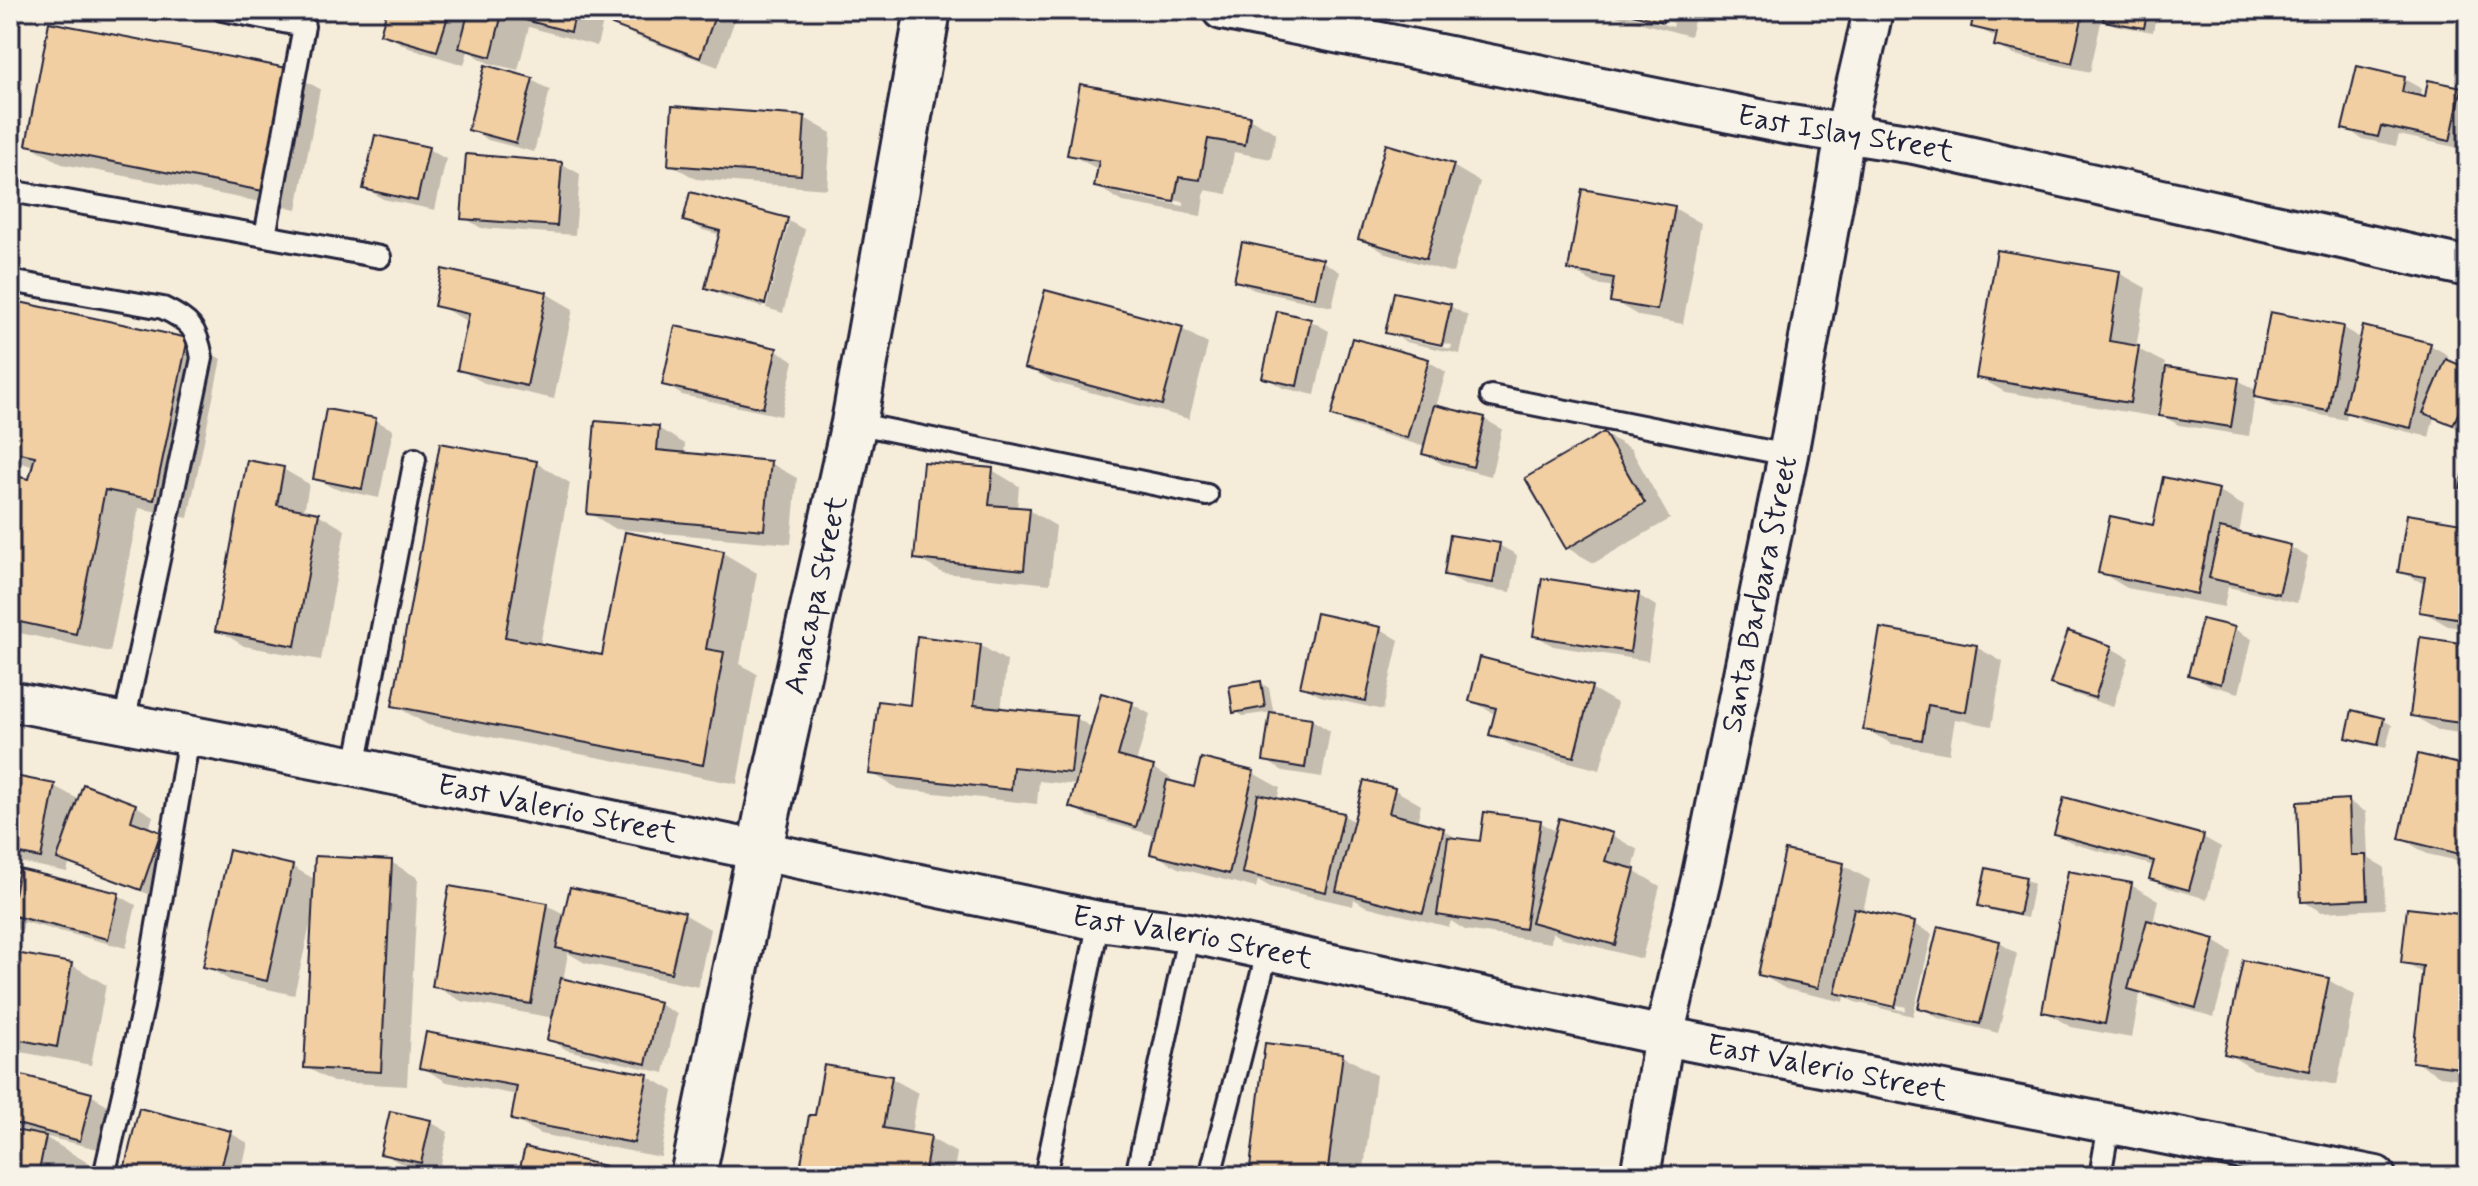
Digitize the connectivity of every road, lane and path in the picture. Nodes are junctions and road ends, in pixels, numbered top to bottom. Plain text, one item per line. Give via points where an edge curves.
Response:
1 (222, 10) edge
2 (928, 10) edge
3 (1222, 10) edge
4 (1873, 10) edge
5 (1844, 134) junction
6 (10, 191) edge
7 (265, 236) junction
8 (380, 257) dead end
9 (2468, 267) edge
10 (10, 281) edge
11 (1491, 396) dead end
12 (854, 423) junction
13 (1788, 455) junction
14 (415, 459) dead end
15 (1207, 495) dead end
16 (10, 701) edge
17 (124, 723) junction
18 (189, 737) junction
19 (355, 767) junction
20 (759, 852) junction
21 (1099, 921) junction
22 (1189, 933) junction
23 (1268, 949) junction
24 (1664, 1036) junction
25 (2109, 1125) junction
26 (104, 1176) edge
27 (693, 1176) edge
28 (1045, 1176) edge
29 (1136, 1176) edge
30 (1210, 1176) edge
31 (1640, 1176) edge
32 (2100, 1176) edge
33 (2376, 1176) edge

1 - 7 lane via 304,26
2 - 12 street, Anacapa Street
3 - 5 street, East Islay Street
4 - 5 street, Santa Barbara Street
5 - 9 street, East Islay Street via 1914,144
5 - 13 street, Santa Barbara Street
6 - 7 lane
7 - 8 lane
10 - 17 lane via 163,308 184,318 198,335 202,358
11 - 13 lane
12 - 15 lane
12 - 20 street, Anacapa Street
13 - 24 street, Santa Barbara Street
14 - 19 lane
16 - 17 street, East Valerio Street
17 - 18 street, East Valerio Street
18 - 19 street, East Valerio Street
18 - 26 lane via 143,1007
19 - 20 street, East Valerio Street
20 - 21 street, East Valerio Street
20 - 27 street, Anacapa Street
21 - 22 street, East Valerio Street
21 - 28 lane
22 - 23 street, East Valerio Street
22 - 29 lane
23 - 24 street, East Valerio Street
23 - 30 lane
24 - 25 street, East Valerio Street
24 - 31 street, Santa Barbara Street
25 - 32 lane
25 - 33 street, East Valerio Street

